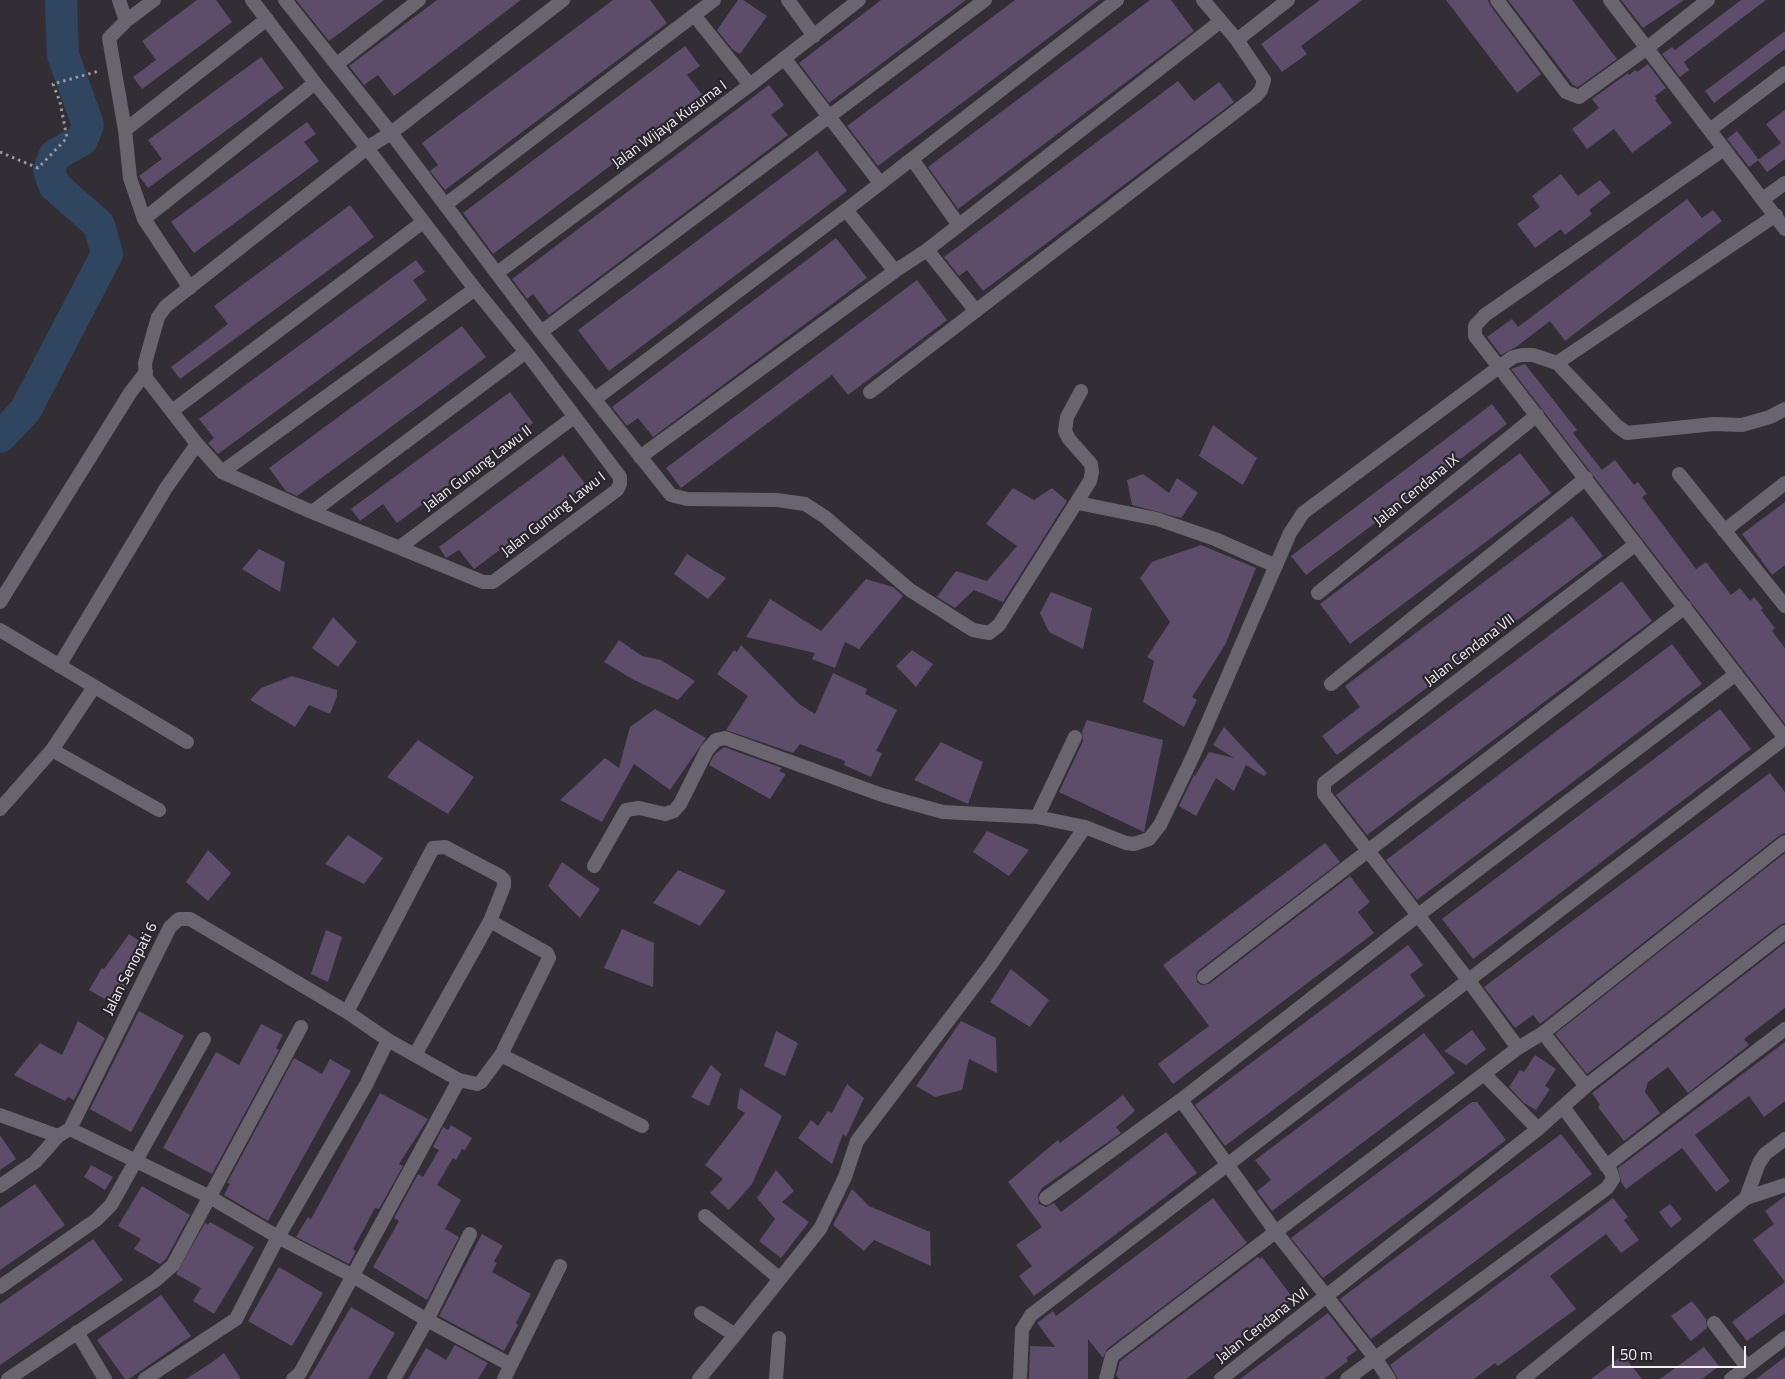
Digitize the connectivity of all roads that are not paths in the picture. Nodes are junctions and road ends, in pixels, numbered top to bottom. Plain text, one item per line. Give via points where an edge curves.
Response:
1 (119, 0) edge
2 (154, 0) edge
3 (252, 0) edge
4 (285, 0) edge
5 (418, 0) edge
6 (563, 0) edge
7 (714, 0) edge
8 (788, 0) edge
9 (859, 0) edge
10 (985, 0) edge
11 (1117, 0) edge
12 (1203, 0) edge
13 (1288, 0) edge
14 (1497, 0) edge
15 (1610, 0) edge
16 (1708, 0) edge
17 (694, 15) junction
18 (266, 19) junction
19 (126, 21) junction
20 (1221, 21) junction
21 (814, 36) junction
22 (1236, 40) junction
23 (1647, 48) junction
24 (784, 58) junction
25 (337, 64) junction
26 (1785, 73) edge
27 (315, 84) junction
28 (750, 85) junction
29 (829, 119) junction
30 (1710, 129) junction
31 (125, 130) junction
32 (391, 133) junction
33 (367, 148) junction
34 (1724, 149) junction
35 (912, 160) junction
36 (1785, 182) edge
37 (880, 183) junction
38 (1764, 199) junction
39 (445, 205) junction
40 (846, 210) junction
41 (1776, 215) junction
42 (144, 219) junction
43 (423, 222) junction
44 (958, 224) junction
45 (1785, 229) edge
46 (927, 250) junction
47 (895, 271) junction
48 (496, 272) junction
49 (190, 288) junction
50 (475, 289) junction
51 (976, 311) junction
52 (541, 332) junction
53 (526, 352) junction
54 (1558, 363) junction
55 (1499, 367) junction
56 (146, 372) junction
57 (1081, 391) dead end
58 (870, 392) dead end
59 (595, 399) junction
60 (1785, 409) edge
61 (172, 410) junction
62 (1537, 415) junction
63 (574, 417) junction
64 (197, 444) junction
65 (640, 457) junction
66 (222, 472) junction
67 (1679, 474) dead end
68 (1586, 478) junction
69 (1785, 483) edge
70 (1078, 503) junction
71 (312, 512) junction
72 (1724, 531) junction
73 (1636, 544) junction
74 (400, 547) junction
75 (1276, 566) junction
76 (1318, 593) dead end
77 (1783, 598) edge
78 (0, 602) edge
79 (1684, 607) junction
80 (0, 630) edge
81 (59, 666) junction
82 (1736, 674) junction
83 (1331, 684) dead end
84 (94, 687) junction
85 (1074, 737) dead end
86 (186, 742) dead end
87 (52, 750) junction
88 (0, 809) edge
89 (159, 810) dead end
90 (1037, 817) junction
91 (1085, 827) junction
92 (1785, 842) edge
93 (1367, 852) junction
94 (594, 866) dead end
95 (1417, 916) junction
96 (490, 921) junction
97 (1785, 932) edge
98 (1204, 977) dead end
99 (1469, 981) junction
100 (346, 1012) junction
101 (301, 1027) dead end
102 (1785, 1029) edge
103 (1543, 1033) junction
104 (204, 1039) dead end
105 (388, 1040) junction
106 (1518, 1048) junction
107 (415, 1055) junction
108 (501, 1055) junction
109 (1484, 1074) junction
110 (459, 1080) junction
111 (1586, 1086) junction
112 (1181, 1100) junction
113 (1563, 1107) junction
114 (0, 1115) edge
115 (642, 1126) dead end
116 (70, 1129) junction
117 (1538, 1129) junction
118 (58, 1136) junction
119 (1785, 1139) edge
120 (137, 1161) junction
121 (1228, 1166) junction
122 (1606, 1166) junction
123 (1785, 1185) edge
124 (0, 1186) edge
125 (208, 1196) junction
126 (1046, 1198) dead end
127 (1746, 1198) junction
128 (705, 1216) dead end
129 (1275, 1231) junction
130 (470, 1234) dead end
131 (278, 1238) junction
132 (560, 1266) dead end
133 (353, 1276) junction
134 (780, 1279) junction
135 (0, 1287) edge
136 (1326, 1298) junction
137 (701, 1313) dead end
138 (427, 1320) junction
139 (1714, 1322) dead end
140 (77, 1332) junction
141 (735, 1335) junction
142 (779, 1338) dead end
143 (1785, 1338) edge
144 (1375, 1358) junction
145 (511, 1365) junction
146 (23, 1374) edge
147 (1740, 1375) edge
148 (8, 1379) edge
149 (104, 1379) edge
150 (145, 1379) edge
151 (293, 1379) edge
152 (394, 1379) edge
153 (504, 1379) edge
154 (699, 1379) edge
155 (776, 1379) edge
156 (1020, 1379) edge
157 (1106, 1379) edge
158 (1221, 1379) edge
159 (1347, 1379) edge
160 (1389, 1379) edge
161 (1522, 1379) edge

1 - 19 street
2 - 19 street
3 - 18 street
4 - 25 street
5 - 25 street
6 - 32 street
7 - 17 street
8 - 21 street
9 - 21 street, Jalan Wijaya Kusuma I
10 - 29 street
11 - 35 street
12 - 20 street
13 - 22 street
14 - 23 street via 1572,96 1579,97
15 - 23 street
16 - 23 street
17 - 28 street
17 - 39 street
18 - 27 street
18 - 31 street
19 - 31 street via 109,38
20 - 22 street
20 - 44 street
21 - 24 street, Jalan Wijaya Kusuma I
22 - 51 street via 1264,80 1256,96
23 - 30 street
24 - 28 street, Jalan Wijaya Kusuma I
24 - 29 street
25 - 32 street
26 - 30 street
27 - 33 street
27 - 42 street
28 - 48 street, Jalan Wijaya Kusuma I
29 - 37 street
29 - 52 street
30 - 34 street
31 - 42 street via 130,178
32 - 33 street
32 - 39 street
33 - 43 street
33 - 49 street
34 - 38 street
34 - 55 street via 1477,322 1474,333 1477,340
35 - 37 street
35 - 44 street
36 - 38 street
37 - 40 street
38 - 41 street
39 - 48 street
40 - 47 street
40 - 59 street
41 - 45 street
41 - 54 street
42 - 49 street
43 - 50 street
43 - 61 street
44 - 46 street
46 - 47 street
46 - 51 street
47 - 65 street
48 - 52 street
49 - 56 street via 166,306 158,317 145,363
50 - 53 street
50 - 66 street
51 - 58 street
52 - 59 street
53 - 63 street
53 - 71 street
54 - 55 street via 1522,355
54 - 60 street via 1617,426 1627,432 1714,424 1742,425
55 - 62 street
55 - 75 street via 1303,513 1294,523
56 - 61 street via 146,378
56 - 78 street via 125,400
57 - 70 street via 1065,426 1069,440 1092,468 1090,481
59 - 65 street
61 - 64 street
62 - 68 street
62 - 76 street, Jalan Cendana IX
63 - 74 street, Jalan Gunung Lawu II
63 - 74 street, Jalan Gunung Lawu I via 618,474 620,484 617,490 500,579 483,582
64 - 66 street
64 - 81 street via 166,488
65 - 70 street via 665,489 678,498 786,500 805,504 825,517 910,590 981,633 989,633 999,625
66 - 71 street
67 - 72 street
68 - 73 street
68 - 83 street
69 - 72 street
70 - 75 street via 1156,519 1215,539
71 - 74 street
72 - 77 street
73 - 79 street
73 - 93 street, Jalan Cendana VII via 1324,783 1324,794
75 - 91 street via 1160,825 1149,839 1134,844
79 - 82 street
79 - 93 street
80 - 81 street
81 - 84 street
82 - 95 street
82 - 99 street via 1785,738
84 - 86 street
84 - 87 street
85 - 90 street
87 - 88 street
87 - 89 street
90 - 91 street
90 - 94 street via 943,812 882,795 733,740 719,738 707,750 674,811 665,814 639,808 626,810
91 - 134 street via 991,964 857,1141 820,1228
92 - 103 street
93 - 95 street
93 - 98 street
95 - 99 street
95 - 112 street
96 - 100 street via 504,886 503,878 445,847 433,848
96 - 107 street
96 - 108 street via 547,953 549,958
97 - 111 street, Jalan Cendana XVI
99 - 106 street
99 - 121 street
100 - 105 street, Jalan Senopati 6
100 - 116 street, Jalan Senopati 6 via 190,919 179,919 170,927
101 - 125 street
102 - 122 street
103 - 106 street
103 - 111 street
104 - 120 street
105 - 107 street, Jalan Senopati 6
105 - 131 street via 366,1085
106 - 109 street
107 - 110 street, Jalan Senopati 6
108 - 110 street via 481,1082
108 - 115 street
109 - 117 street
109 - 129 street
110 - 133 street
111 - 113 street, Jalan Cendana XVI
112 - 121 street
112 - 126 street
113 - 117 street, Jalan Cendana XVI
113 - 122 street
114 - 118 street
116 - 118 street
116 - 120 street
117 - 136 street, Jalan Cendana XVI
118 - 124 street via 35,1162
119 - 127 street via 1759,1163
120 - 125 street
120 - 135 street via 104,1213
121 - 129 street
121 - 156 street via 1031,1315 1022,1330
122 - 144 street via 1613,1177 1607,1188
123 - 127 street
125 - 131 street
125 - 140 street via 166,1272
127 - 161 street
128 - 134 street
129 - 136 street
129 - 157 street via 1112,1356
130 - 138 street
131 - 133 street
131 - 150 street via 233,1322
132 - 145 street
133 - 138 street
133 - 151 street via 300,1373
134 - 141 street
136 - 144 street
136 - 158 street, Jalan Cendana XVI
137 - 141 street
138 - 145 street
138 - 152 street
139 - 147 street
140 - 146 street
140 - 149 street
141 - 154 street
142 - 155 street
143 - 147 street
144 - 159 street
144 - 160 street
145 - 153 street
146 - 148 street

